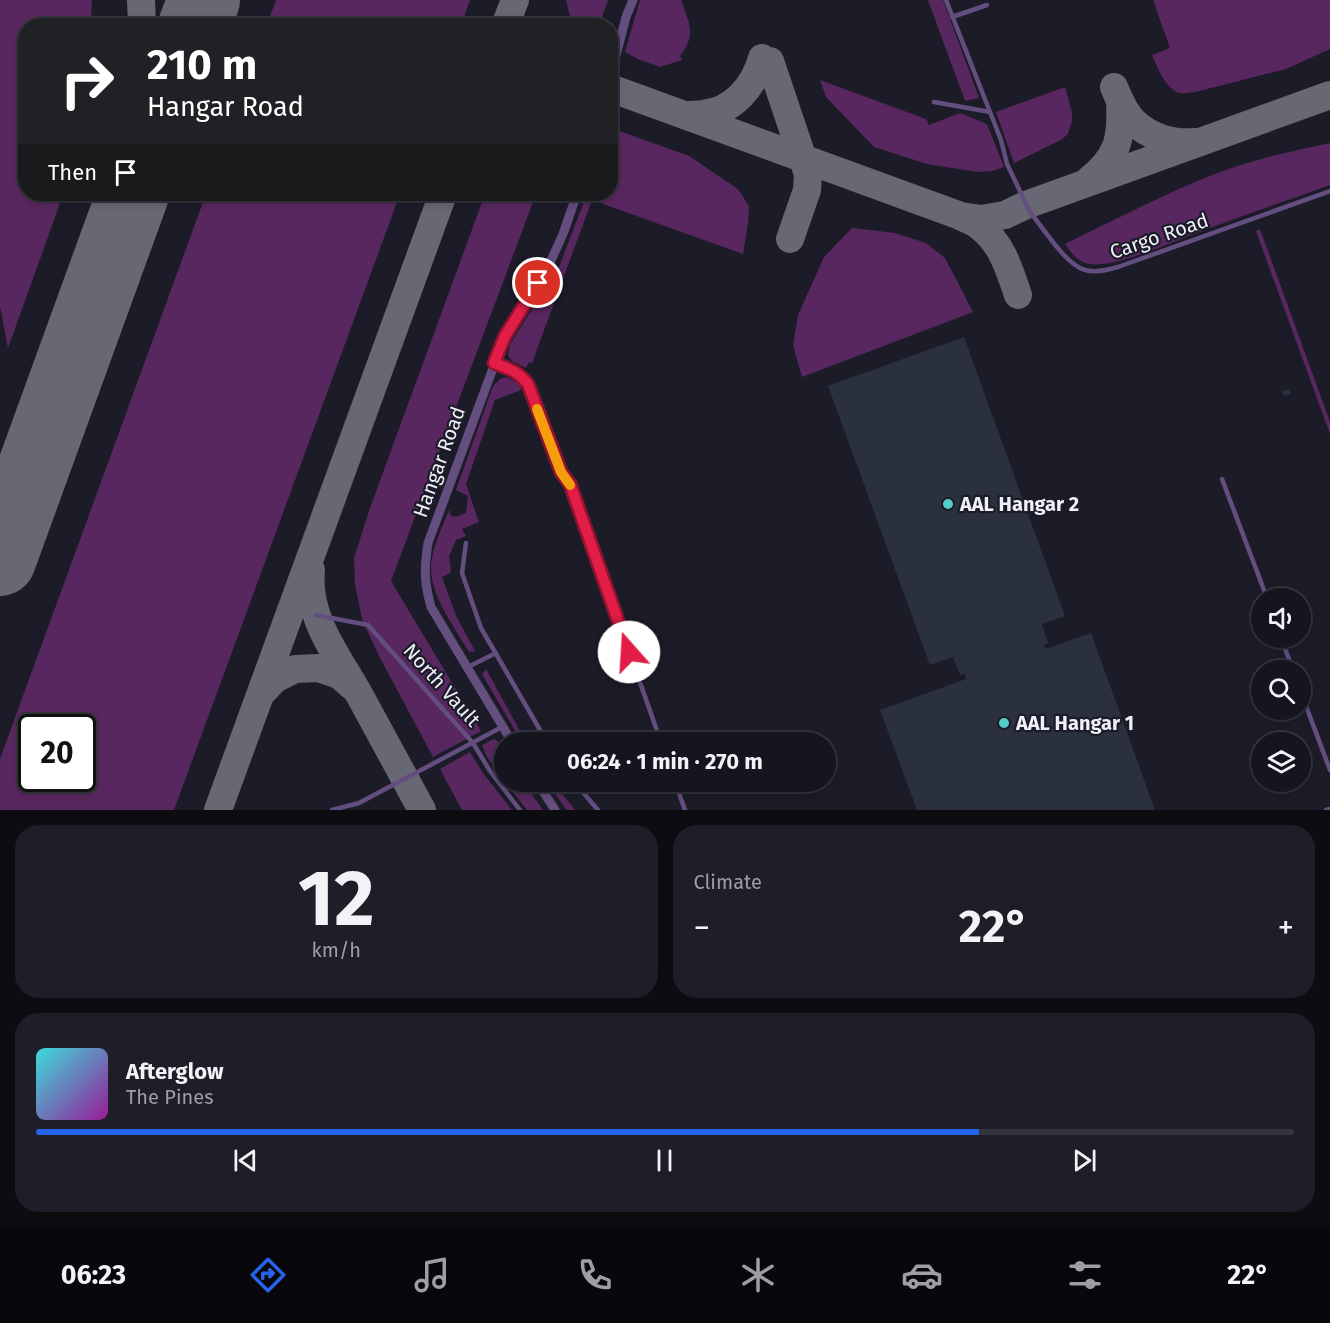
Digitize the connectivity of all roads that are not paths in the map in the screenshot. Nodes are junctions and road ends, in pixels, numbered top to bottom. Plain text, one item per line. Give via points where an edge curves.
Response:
1 (633, 0) edge
2 (946, 0) edge
3 (987, 5) dead end
4 (952, 17) junction
5 (618, 48) edge
6 (934, 102) dead end
7 (990, 112) junction
8 (1330, 191) edge
9 (575, 201) edge
10 (494, 363) junction
11 (1222, 479) dead end
12 (466, 543) dead end
13 (1263, 588) edge
14 (316, 615) dead end
15 (496, 653) junction
16 (466, 668) junction
17 (1311, 718) edge
18 (502, 727) junction
19 (505, 732) edge
20 (541, 732) edge
21 (657, 732) edge
22 (473, 742) junction
23 (1330, 744) edge
24 (1322, 747) junction
25 (1330, 770) edge
26 (543, 792) edge
27 (583, 792) edge
28 (679, 792) edge
29 (332, 810) edge
30 (520, 810) edge
31 (555, 810) edge
32 (598, 810) edge
33 (685, 810) edge

1 - 5 street
2 - 4 lane, Cargo Road
3 - 4 lane
4 - 7 lane, Cargo Road
6 - 7 lane
7 - 8 lane, Cargo Road via 1006,164 1030,212 1070,263 1085,270 1101,272 1118,267
9 - 10 street, Hangar Road via 549,265 505,336
10 - 16 street, Hangar Road via 428,543 425,561 425,586 431,607
10 - 21 lane via 515,371 528,384 561,472 570,484
11 - 13 lane
12 - 15 lane via 462,573 481,628
14 - 22 lane, North Vault via 368,625
15 - 16 lane
15 - 20 lane
16 - 18 street, Hangar Road
17 - 24 lane
18 - 19 street, Hangar Road
18 - 22 lane
22 - 29 lane via 358,803
22 - 30 lane, North Vault via 489,771
23 - 24 lane
24 - 25 lane
26 - 31 street
27 - 32 lane
28 - 33 lane

